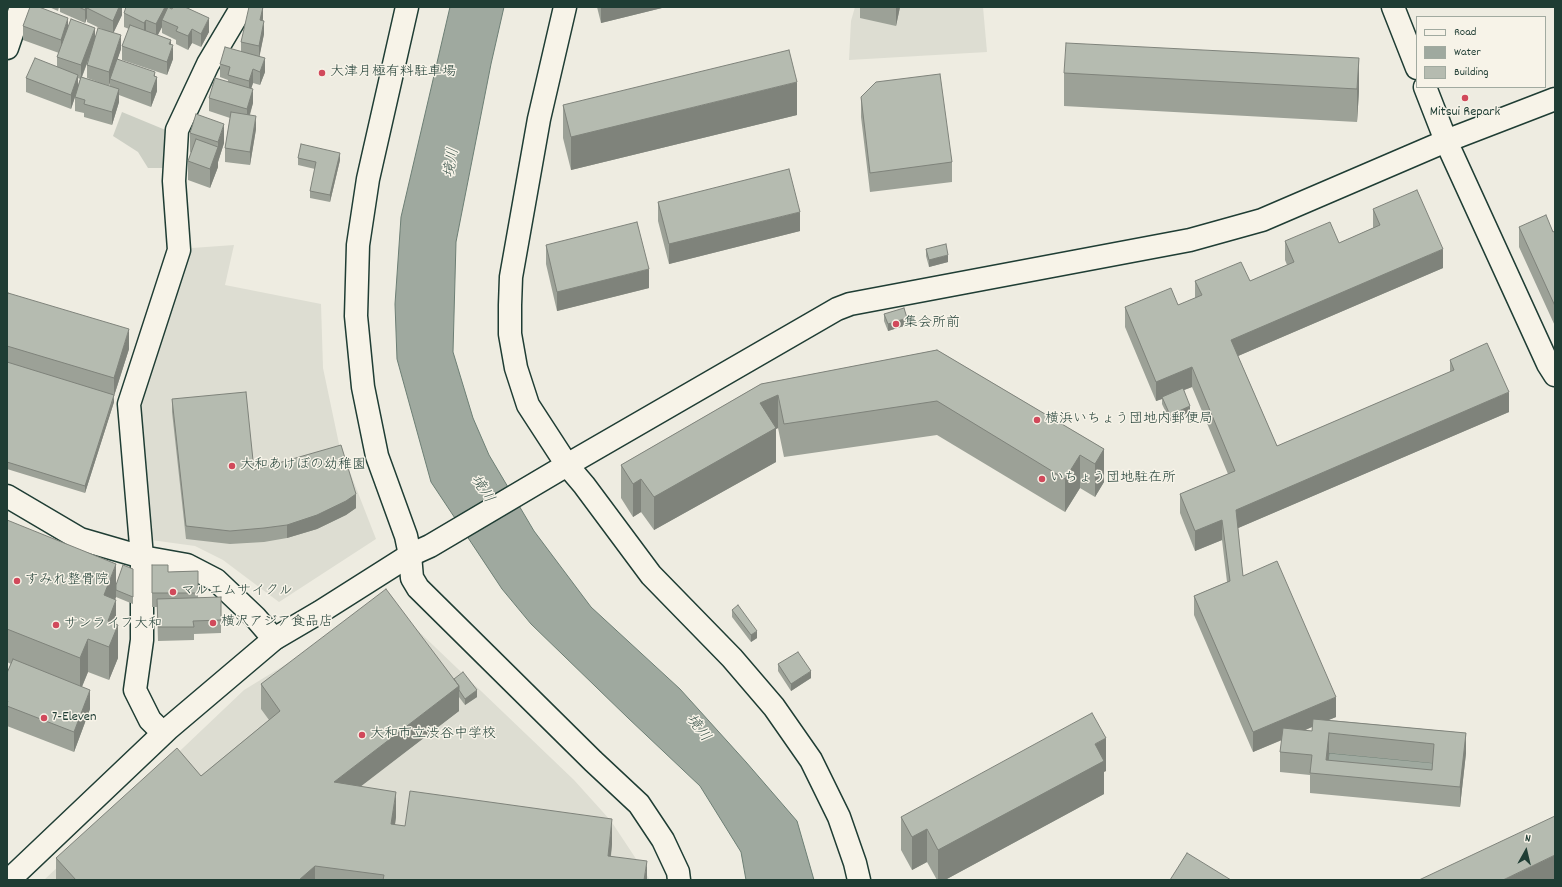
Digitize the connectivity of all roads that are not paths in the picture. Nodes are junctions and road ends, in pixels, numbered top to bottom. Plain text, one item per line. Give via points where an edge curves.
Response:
1 (21, 7) edge
2 (242, 7) edge
3 (406, 7) edge
4 (565, 7) edge
5 (1393, 7) edge
6 (7, 48) edge
7 (1416, 65) edge
8 (1424, 88) edge
9 (1555, 99) edge
10 (1446, 141) junction
11 (1555, 375) edge
12 (567, 465) junction
13 (7, 496) edge
14 (410, 555) junction
15 (142, 557) junction
16 (274, 639) junction
17 (163, 733) junction
18 (9, 880) edge
19 (679, 880) edge
20 (859, 880) edge

1 - 6 street
2 - 15 street via 208,64 177,130 174,181 179,250 129,404
3 - 14 street via 368,179 358,245 356,316 363,388 377,456 403,527
4 - 12 street via 539,119 511,277 510,334 516,368 528,404
5 - 7 street
8 - 10 street
9 - 10 street
10 - 11 street
10 - 12 street via 1262,220 1190,240 850,304 837,309
12 - 14 street via 430,546
12 - 20 street via 651,575 732,658 778,713 811,760 839,817
13 - 15 street via 80,539
14 - 16 street
14 - 19 street via 412,578 418,588 638,804 663,840 678,872
15 - 16 street via 187,565 216,580
15 - 17 street via 142,640 135,690 150,720
16 - 17 street
17 - 18 street

